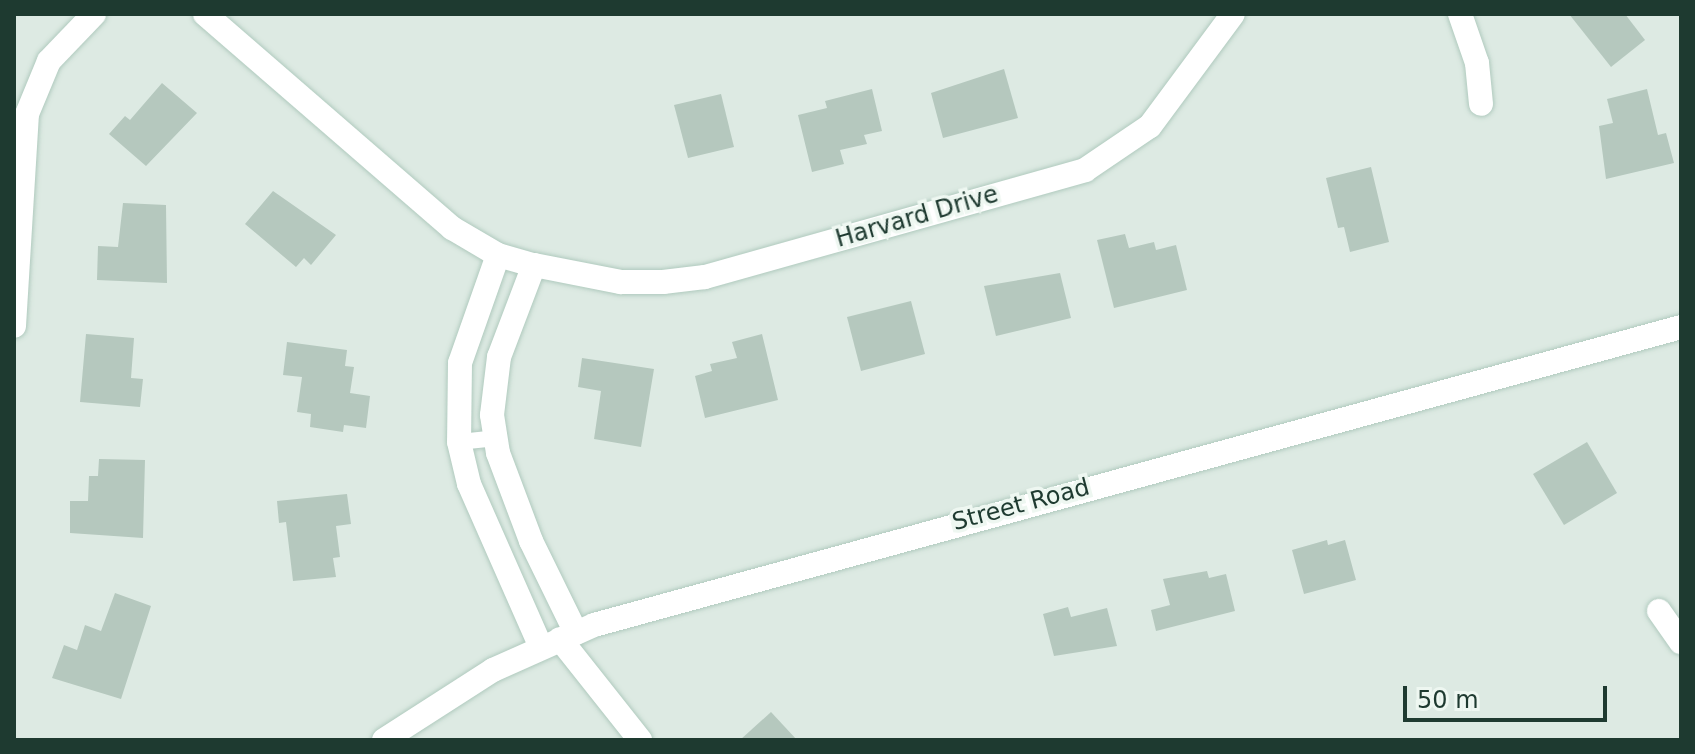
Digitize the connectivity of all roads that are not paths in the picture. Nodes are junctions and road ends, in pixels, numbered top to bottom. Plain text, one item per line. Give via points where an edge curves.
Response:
1 (94, 14) edge
2 (205, 14) edge
3 (1233, 14) edge
4 (1460, 14) edge
5 (1481, 104) dead end
6 (498, 255) junction
7 (534, 265) junction
8 (14, 326) edge
9 (1681, 327) edge
10 (496, 438) junction
11 (459, 442) junction
12 (1659, 611) dead end
13 (559, 640) junction
14 (1681, 642) edge
15 (384, 740) edge
16 (640, 740) edge

1 - 8 street via 49,61 27,114
2 - 6 street, Harvard Drive via 430,212
3 - 7 street, Harvard Drive via 1150,126 1085,170 705,277 621,282
4 - 5 street via 1477,63
6 - 7 street, Harvard Drive
6 - 11 street via 460,363
7 - 10 street via 499,357 492,415
9 - 13 street, Street Road via 1004,510
10 - 11 lane
10 - 13 street
11 - 13 street via 469,484
12 - 14 street
13 - 15 street, Street Road via 431,707
13 - 16 street

